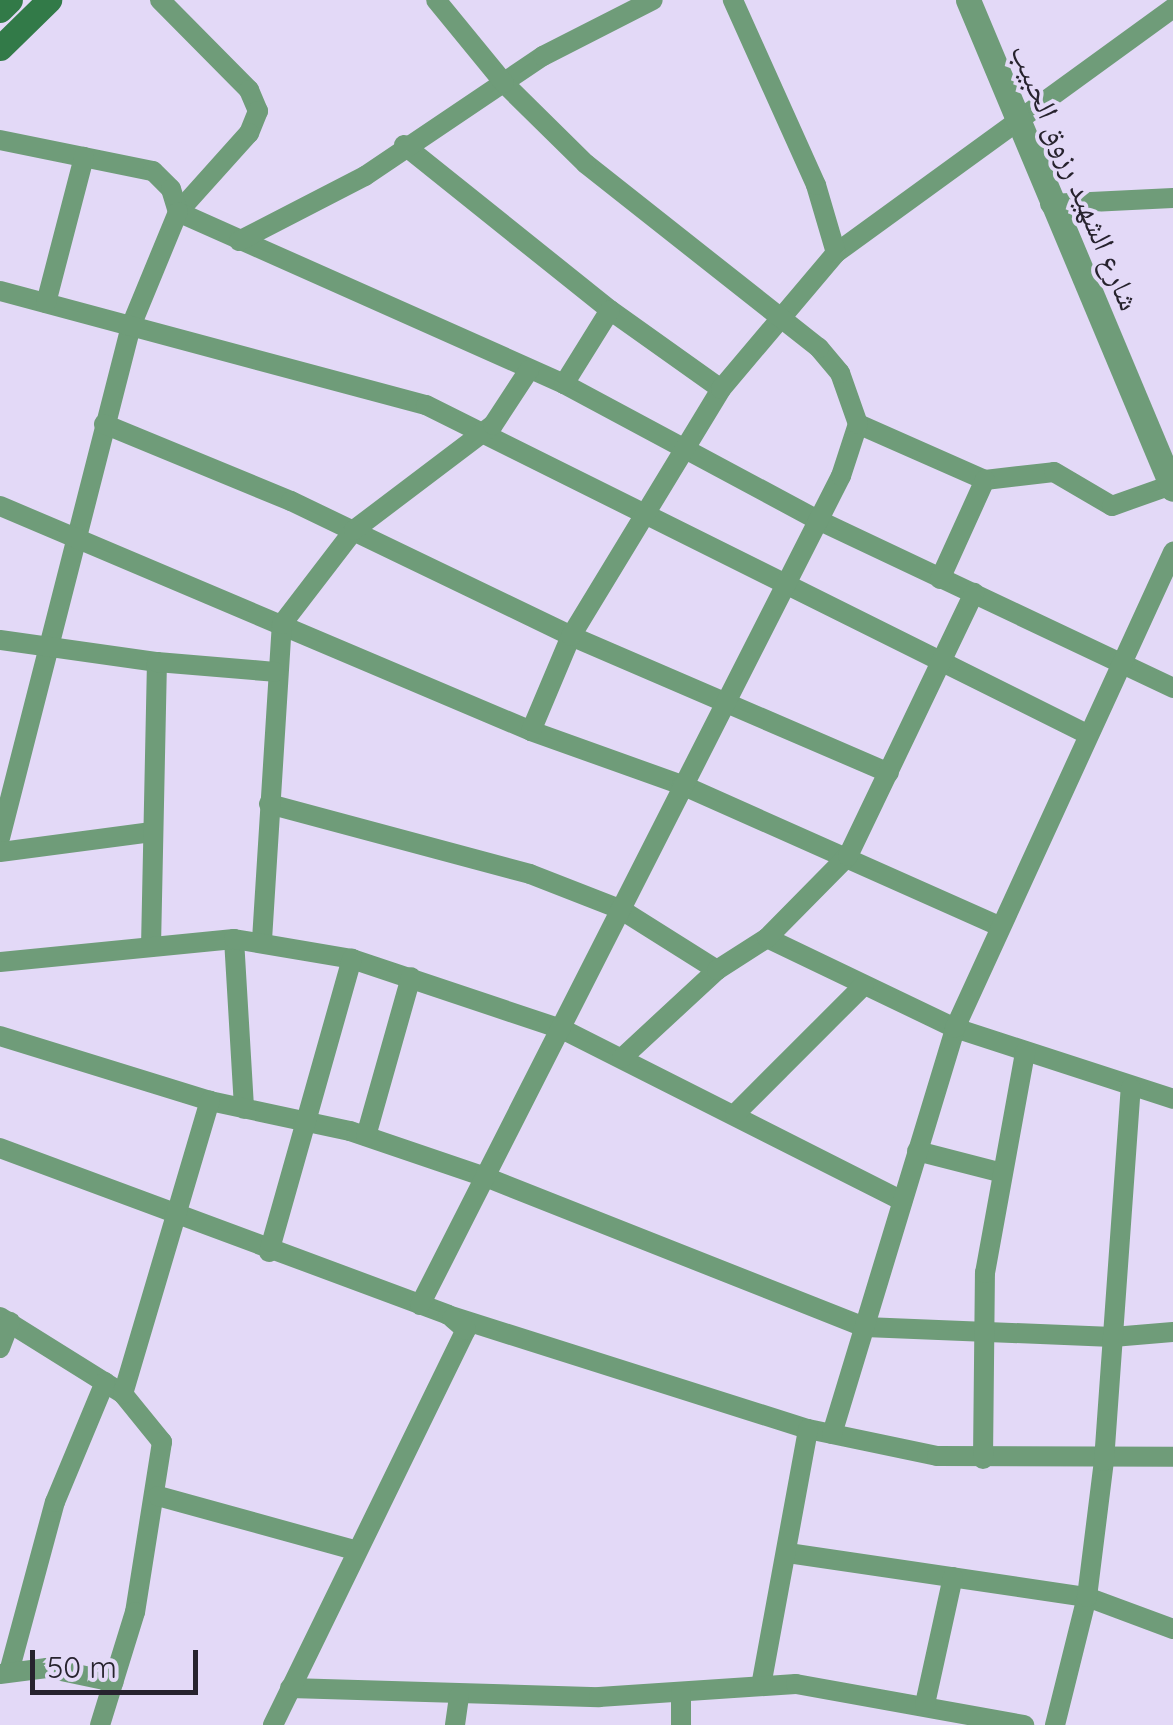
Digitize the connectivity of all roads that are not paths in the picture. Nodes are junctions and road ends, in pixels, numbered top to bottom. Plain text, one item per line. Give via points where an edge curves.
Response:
1 (10, 0) edge
2 (49, 0) edge
3 (160, 0) edge
4 (436, 0) edge
5 (654, 0) edge
6 (733, 0) edge
7 (968, 0) edge
8 (612, 8) edge
9 (1173, 8) edge
10 (0, 10) edge
11 (0, 48) edge
12 (504, 83) junction
13 (1015, 121) junction
14 (0, 140) edge
15 (404, 145) junction
16 (84, 157) junction
17 (1173, 198) edge
18 (1050, 204) junction
19 (178, 212) junction
20 (239, 241) junction
21 (836, 253) junction
22 (0, 290) edge
23 (46, 303) junction
24 (610, 310) junction
25 (782, 316) junction
26 (131, 326) junction
27 (529, 370) junction
28 (564, 384) junction
29 (721, 389) junction
30 (104, 424) junction
31 (858, 424) junction
32 (483, 429) junction
33 (684, 448) junction
34 (985, 480) junction
35 (1172, 487) edge
36 (0, 506) edge
37 (643, 512) junction
38 (818, 520) junction
39 (354, 530) junction
40 (73, 536) junction
41 (1173, 552) edge
42 (940, 579) junction
43 (781, 584) junction
44 (974, 593) junction
45 (282, 624) junction
46 (571, 636) junction
47 (0, 640) edge
48 (50, 649) junction
49 (945, 660) junction
50 (158, 662) junction
51 (1122, 668) junction
52 (274, 672) junction
53 (1173, 688) edge
54 (728, 700) junction
55 (530, 731) junction
56 (1087, 734) junction
57 (888, 773) junction
58 (682, 785) junction
59 (269, 804) junction
60 (152, 832) junction
61 (0, 838) edge
62 (0, 852) edge
63 (848, 856) junction
64 (620, 910) junction
65 (998, 926) junction
66 (767, 938) junction
67 (234, 939) junction
68 (262, 940) junction
69 (151, 947) junction
70 (352, 959) junction
71 (0, 962) edge
72 (717, 970) junction
73 (411, 978) junction
74 (864, 984) junction
75 (954, 1028) junction
76 (564, 1030) junction
77 (0, 1036) edge
78 (1024, 1052) junction
79 (622, 1058) junction
80 (1131, 1088) junction
81 (1173, 1099) edge
82 (210, 1101) junction
83 (244, 1109) junction
84 (736, 1114) junction
85 (310, 1121) junction
86 (366, 1136) junction
87 (0, 1148) edge
88 (917, 1151) junction
89 (999, 1172) junction
90 (488, 1178) junction
91 (902, 1201) junction
92 (178, 1217) junction
93 (269, 1252) junction
94 (420, 1305) junction
95 (448, 1315) junction
96 (5, 1320) edge
97 (865, 1327) junction
98 (1173, 1332) edge
99 (985, 1334) junction
100 (1113, 1336) junction
101 (0, 1348) edge
102 (114, 1388) junction
103 (808, 1429) junction
104 (832, 1434) junction
105 (1173, 1457) edge
106 (982, 1459) junction
107 (1104, 1461) junction
108 (158, 1496) junction
109 (354, 1550) junction
110 (788, 1553) junction
111 (952, 1578) junction
112 (1087, 1597) junction
113 (1173, 1628) edge
114 (5, 1673) edge
115 (114, 1682) junction
116 (760, 1686) junction
117 (290, 1688) junction
118 (681, 1692) junction
119 (459, 1696) junction
120 (924, 1704) junction
121 (100, 1725) edge
122 (273, 1725) edge
123 (456, 1725) edge
124 (681, 1725) edge
125 (1024, 1725) edge
126 (1056, 1725) edge

1 - 10 main road
2 - 11 main road
3 - 19 street via 249,90 258,111 250,132
4 - 12 street
5 - 8 street
6 - 21 street via 816,185
7 - 13 street, شارع الشهيد رزوق الحبيب
8 - 12 street
9 - 13 street
12 - 15 street
12 - 25 street via 586,164
13 - 18 street, شارع الشهيد رزوق الحبيب
13 - 21 street
14 - 16 street
15 - 20 street via 365,176
15 - 24 street
16 - 19 street via 153,171 166,180
16 - 23 street
17 - 18 street
18 - 35 street, شارع الشهيد رزوق الحبيب
19 - 20 street
19 - 26 street
20 - 27 street
21 - 25 street
22 - 23 street
23 - 26 street
24 - 28 street
24 - 29 street
25 - 29 street
25 - 31 street via 840,372
26 - 30 street
26 - 32 street via 368,386
27 - 28 street
27 - 32 street via 506,412
28 - 33 street
29 - 33 street
30 - 39 street
30 - 40 street
31 - 34 street
31 - 38 street
32 - 37 street
32 - 39 street
33 - 37 street
33 - 38 street
34 - 35 street via 1054,472 1112,506
34 - 42 street
36 - 40 street
37 - 43 street
37 - 46 street
38 - 42 street
38 - 43 street
39 - 45 street
39 - 46 street
40 - 45 street
40 - 48 street
41 - 51 street
42 - 44 street
43 - 49 street
43 - 54 street
44 - 49 street
44 - 51 street
45 - 52 street
45 - 55 street
46 - 54 street
46 - 55 street
47 - 48 street
48 - 50 street
48 - 61 street
49 - 56 street
49 - 57 street
50 - 52 street
50 - 60 street
51 - 53 street
51 - 56 street
52 - 59 street
54 - 57 street
54 - 58 street
55 - 58 street
56 - 65 street
57 - 63 street
58 - 63 street
58 - 64 street
59 - 64 street via 530,874
59 - 68 street
60 - 62 street
60 - 69 street
63 - 65 street
63 - 66 street
64 - 72 street
64 - 76 street
65 - 75 street
66 - 72 street
66 - 74 street
67 - 68 street
67 - 69 street
67 - 83 street
68 - 70 street
69 - 71 street
70 - 73 street
70 - 85 street
72 - 79 street
73 - 76 street
73 - 86 street
74 - 75 street
74 - 84 street
75 - 78 street
75 - 88 street
76 - 79 street
76 - 90 street
77 - 82 street
78 - 80 street
78 - 89 street
79 - 84 street
80 - 81 street
80 - 100 street
82 - 83 street
82 - 92 street
83 - 85 street
84 - 91 street
85 - 86 street
85 - 93 street
86 - 90 street
87 - 92 street
88 - 89 street
88 - 91 street
89 - 99 street via 985,1273
90 - 94 street
90 - 97 street
91 - 97 street
92 - 93 street
92 - 102 street
93 - 94 street
94 - 95 street
95 - 103 street
95 - 109 street via 466,1330
96 - 101 street
96 - 102 street
97 - 99 street
97 - 104 street
98 - 100 street
99 - 100 street
99 - 106 street
100 - 107 street
102 - 108 street via 162,1442
102 - 114 street via 55,1502
103 - 104 street
103 - 110 street
104 - 106 street
105 - 107 street
106 - 107 street
107 - 112 street
108 - 109 street
108 - 115 street
109 - 117 street
110 - 111 street
110 - 116 street
111 - 112 street
111 - 120 street
112 - 113 street
112 - 126 street
114 - 115 street via 47,1668
115 - 121 street
116 - 118 street
116 - 120 street via 796,1684
117 - 119 street
117 - 122 street
118 - 119 street
118 - 124 street
119 - 123 street
120 - 125 street

